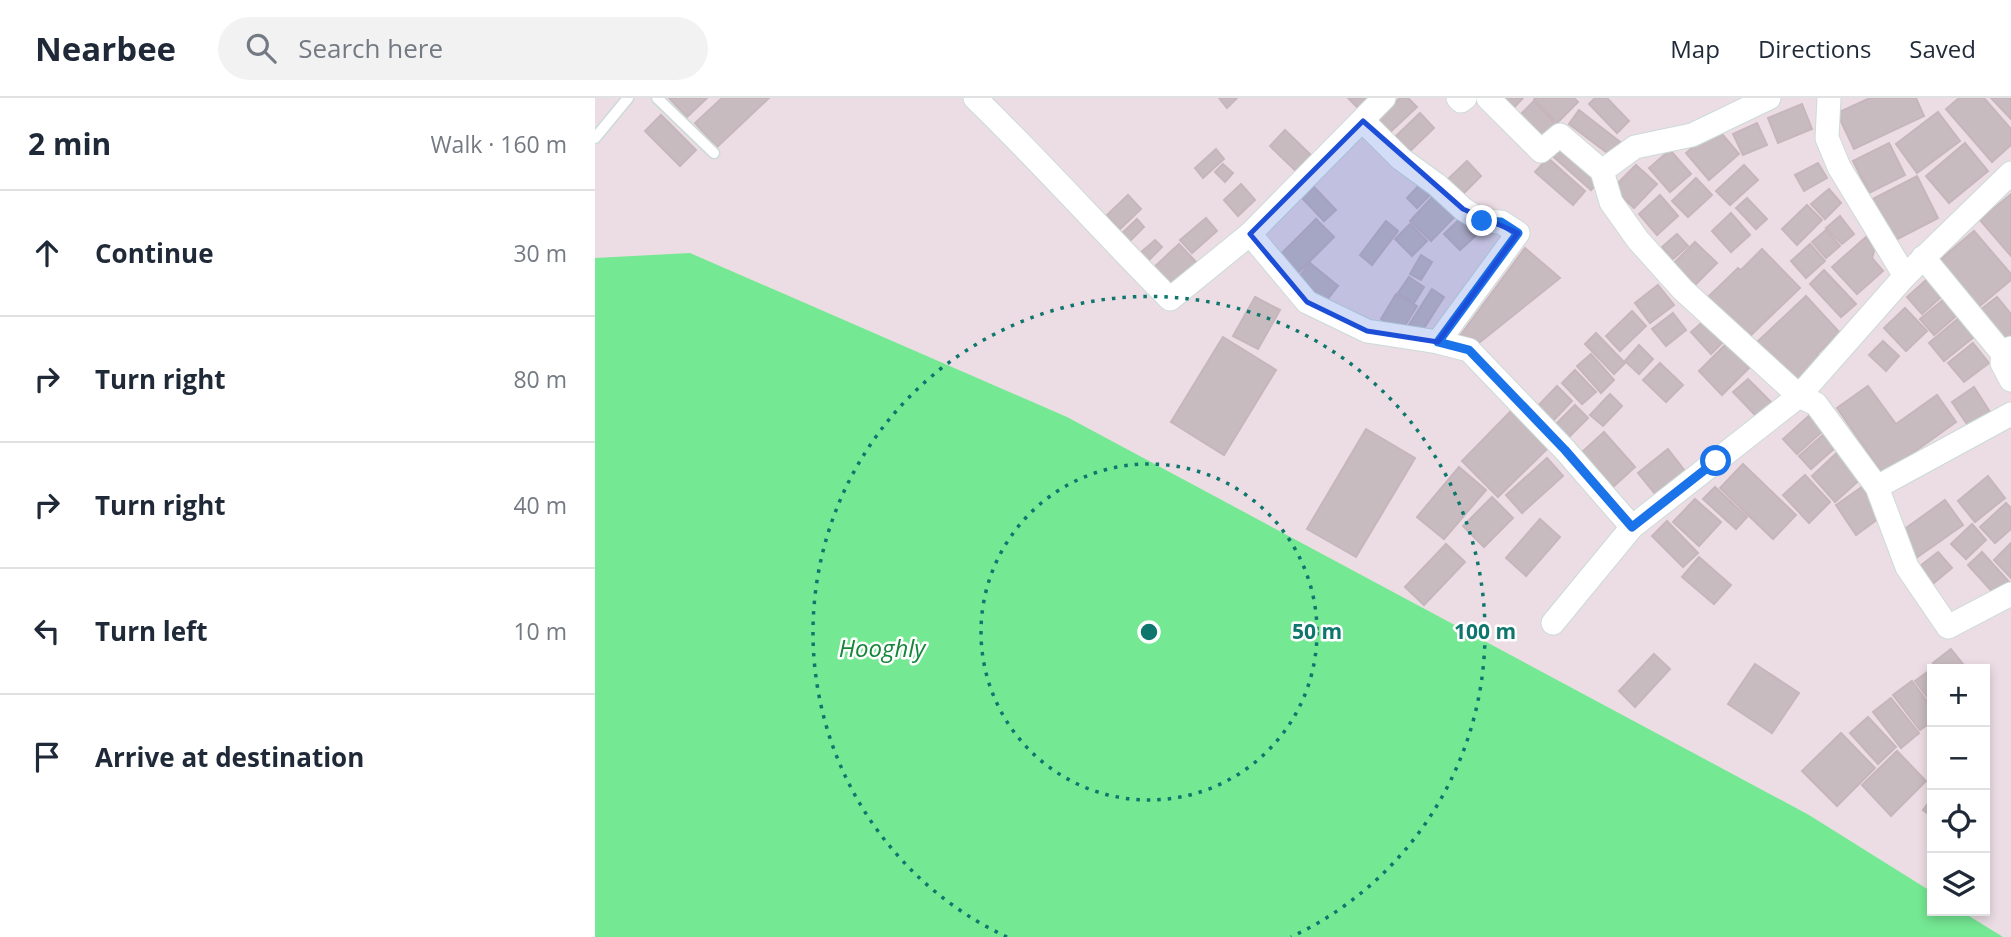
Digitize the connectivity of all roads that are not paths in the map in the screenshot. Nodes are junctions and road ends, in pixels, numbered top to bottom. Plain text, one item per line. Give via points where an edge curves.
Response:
1 (628, 98) edge
2 (657, 98) edge
3 (975, 98) edge
4 (1384, 98) edge
5 (1458, 98) edge
6 (1465, 98) edge
7 (1488, 98) edge
8 (1769, 98) edge
9 (1829, 98) edge
10 (1363, 121) junction
11 (595, 138) edge
12 (714, 153) dead end
13 (1602, 171) junction
14 (2011, 173) edge
15 (1250, 234) junction
16 (1923, 257) junction
17 (1905, 276) junction
18 (1438, 342) junction
19 (2007, 351) edge
20 (2011, 380) edge
21 (1799, 396) junction
22 (2011, 414) edge
23 (1877, 487) junction
24 (1632, 527) junction
25 (2011, 594) edge
26 (1553, 622) dead end

1 - 11 lane
2 - 12 lane
3 - 15 street via 1170,299
4 - 10 street
5 - 6 street
7 - 13 street via 1541,151 1560,135
8 - 13 street via 1692,135 1635,147
9 - 17 street via 1827,138 1839,167
10 - 15 street
10 - 18 street via 1463,209 1518,233
13 - 21 street via 1611,202 1656,260
14 - 16 street
15 - 18 street via 1307,302 1367,331
16 - 17 street
16 - 19 street
17 - 21 street
18 - 24 street via 1469,350
19 - 20 street via 2002,363
21 - 23 street via 1816,404
21 - 24 street
22 - 23 street
23 - 25 street via 1907,567 1948,627
24 - 26 street

